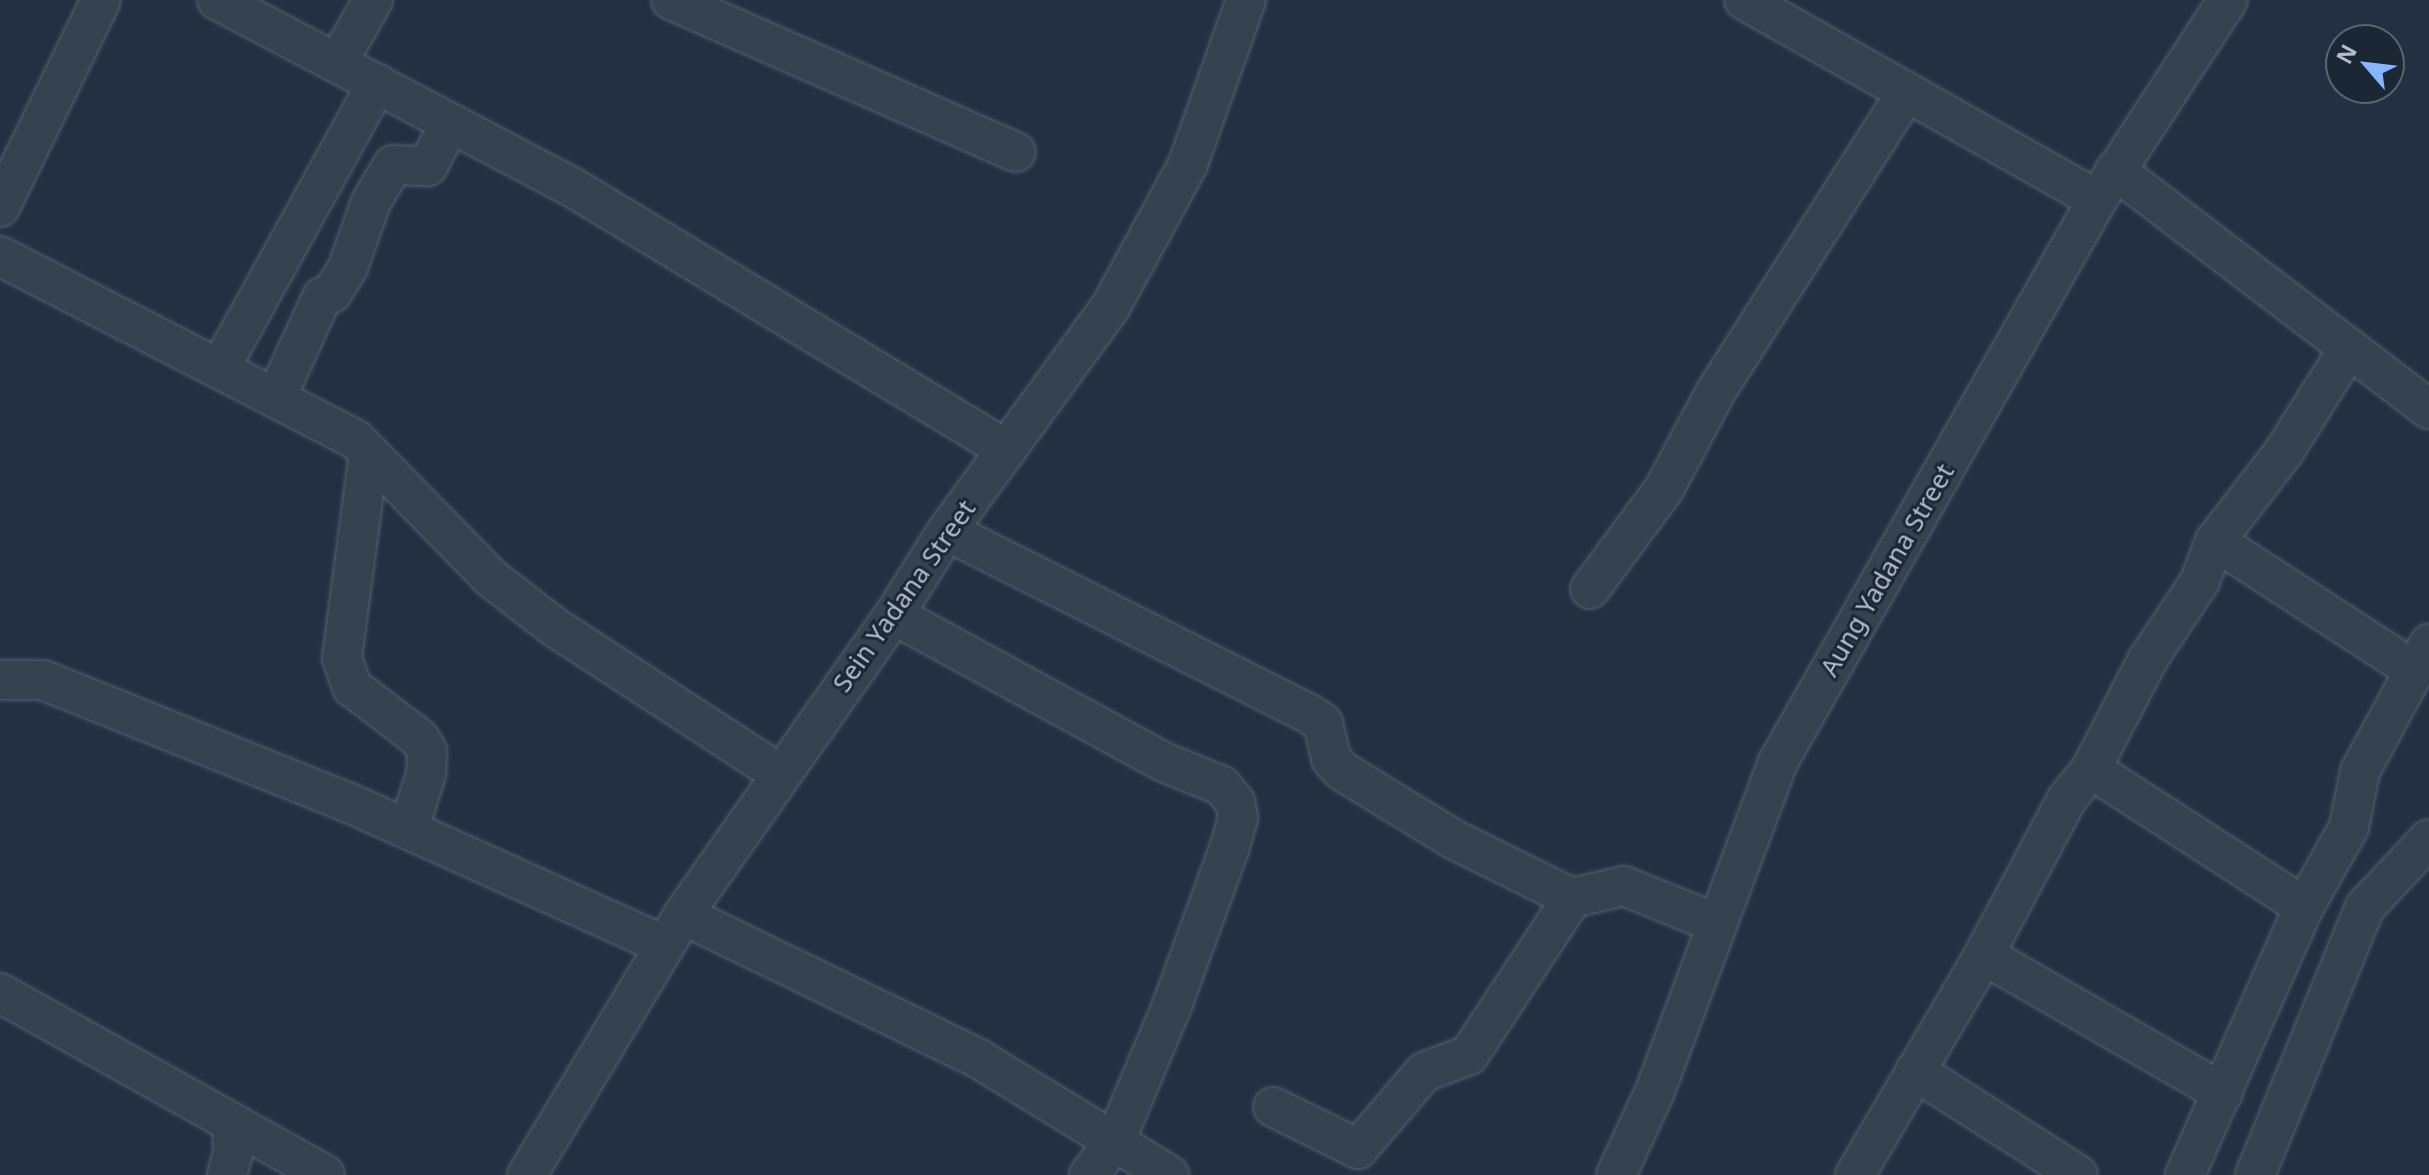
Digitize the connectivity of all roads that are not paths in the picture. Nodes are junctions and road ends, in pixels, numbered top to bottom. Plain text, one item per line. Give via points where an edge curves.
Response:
1 (101, 0) edge
2 (217, 0) edge
3 (373, 0) edge
4 (671, 0) edge
5 (1246, 0) edge
6 (1744, 0) edge
7 (2228, 0) edge
8 (728, 13) edge
9 (338, 62) junction
10 (377, 84) junction
11 (1906, 93) junction
12 (450, 123) junction
13 (1016, 152) dead end
14 (2106, 185) junction
15 (0, 207) edge
16 (0, 256) edge
17 (2349, 348) junction
18 (220, 368) junction
19 (276, 398) junction
20 (2429, 409) edge
21 (1007, 450) junction
22 (369, 453) junction
23 (947, 531) junction
24 (2215, 541) junction
25 (1590, 589) dead end
26 (894, 615) junction
27 (2421, 657) edge
28 (0, 680) edge
29 (2091, 769) junction
30 (780, 774) junction
31 (409, 828) junction
32 (2429, 839) edge
33 (1572, 898) junction
34 (2304, 907) junction
35 (1715, 923) junction
36 (674, 930) junction
37 (1984, 955) junction
38 (0, 993) edge
39 (1915, 1071) junction
40 (2223, 1093) junction
41 (1273, 1107) dead end
42 (232, 1123) junction
43 (1115, 1141) junction
44 (227, 1175) edge
45 (325, 1175) edge
46 (527, 1175) edge
47 (1089, 1175) edge
48 (1169, 1175) edge
49 (1616, 1175) edge
50 (1855, 1175) edge
51 (2078, 1175) edge
52 (2185, 1175) edge
53 (2255, 1175) edge

1 - 15 street
2 - 9 street
3 - 9 street
4 - 8 street
5 - 21 street, Sein Yadana Street via 1188,164 1111,306
6 - 11 street
7 - 14 street, Aung Yadana Street
8 - 13 street
9 - 10 street
10 - 12 street
10 - 18 street
11 - 14 street
11 - 25 street via 1715,393 1664,489
12 - 19 street via 428,166 393,165 371,202 348,267 332,293 322,297
12 - 21 street via 572,187
14 - 17 street
14 - 35 street, Aung Yadana Street via 1778,762
16 - 18 street
17 - 20 street
17 - 24 street via 2283,453
18 - 19 street
19 - 22 street via 356,440
21 - 23 street, Sein Yadana Street
22 - 30 street via 491,578 540,617
22 - 31 street via 342,658 352,687 419,738 427,751 426,774
23 - 26 street, Sein Yadana Street
23 - 33 street via 1308,713 1323,723 1331,759 1342,771 1453,839
24 - 27 street
24 - 29 street via 2200,581 2148,659
26 - 30 street, Sein Yadana Street
26 - 43 street via 1166,763 1222,786 1235,802 1238,818 1229,849
27 - 34 street via 2360,771 2349,827
28 - 31 street via 43,680
29 - 34 street
29 - 37 street via 2067,799
30 - 36 street, Sein Yadana Street
31 - 36 street
32 - 53 street via 2365,907
33 - 35 street via 1624,886
33 - 41 street via 1469,1055 1424,1072 1358,1149
34 - 40 street
35 - 49 street, Aung Yadana Street via 1655,1091
36 - 43 street via 979,1059
36 - 46 street, Sein Yadana Street
37 - 39 street
37 - 40 street
38 - 42 street
39 - 50 street
39 - 51 street
40 - 52 street
42 - 44 street
42 - 45 street
43 - 47 street
43 - 48 street

